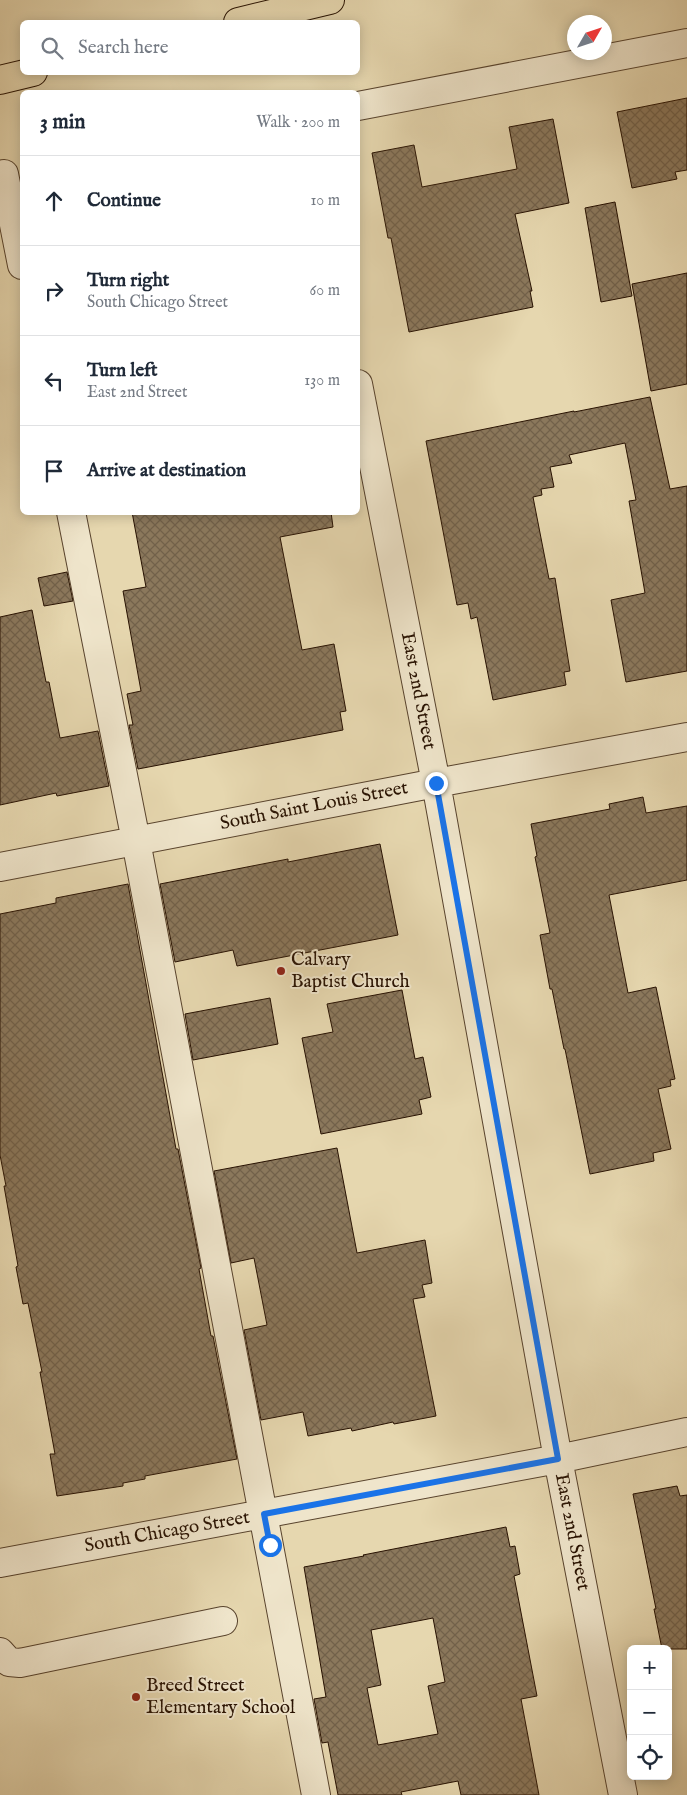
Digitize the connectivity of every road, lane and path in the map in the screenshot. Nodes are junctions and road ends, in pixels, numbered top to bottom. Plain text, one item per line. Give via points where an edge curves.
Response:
1 (330, 0) edge
2 (246, 20) edge
3 (687, 43) edge
4 (20, 75) edge
5 (0, 80) edge
6 (360, 106) edge
7 (9, 173) edge
8 (20, 251) edge
9 (360, 394) edge
10 (72, 515) edge
11 (687, 737) edge
12 (436, 783) junction
13 (136, 841) junction
14 (0, 867) edge
15 (687, 1432) edge
16 (558, 1459) junction
17 (264, 1514) junction
18 (0, 1563) edge
19 (223, 1621) dead end
20 (0, 1652) edge
21 (316, 1795) edge
22 (623, 1795) edge

1 - 2 highway
3 - 6 street
4 - 5 highway
7 - 8 street
9 - 12 street, East 2nd Street
10 - 13 street
11 - 12 street, South Saint Louis Street
12 - 13 street, South Saint Louis Street
12 - 16 street, East 2nd Street
13 - 14 street, South Saint Louis Street
13 - 17 street
15 - 16 street, South Chicago Street
16 - 17 street, South Chicago Street
16 - 22 street, East 2nd Street
17 - 18 street, South Chicago Street
17 - 21 street
19 - 20 street via 20,1663 9,1662

